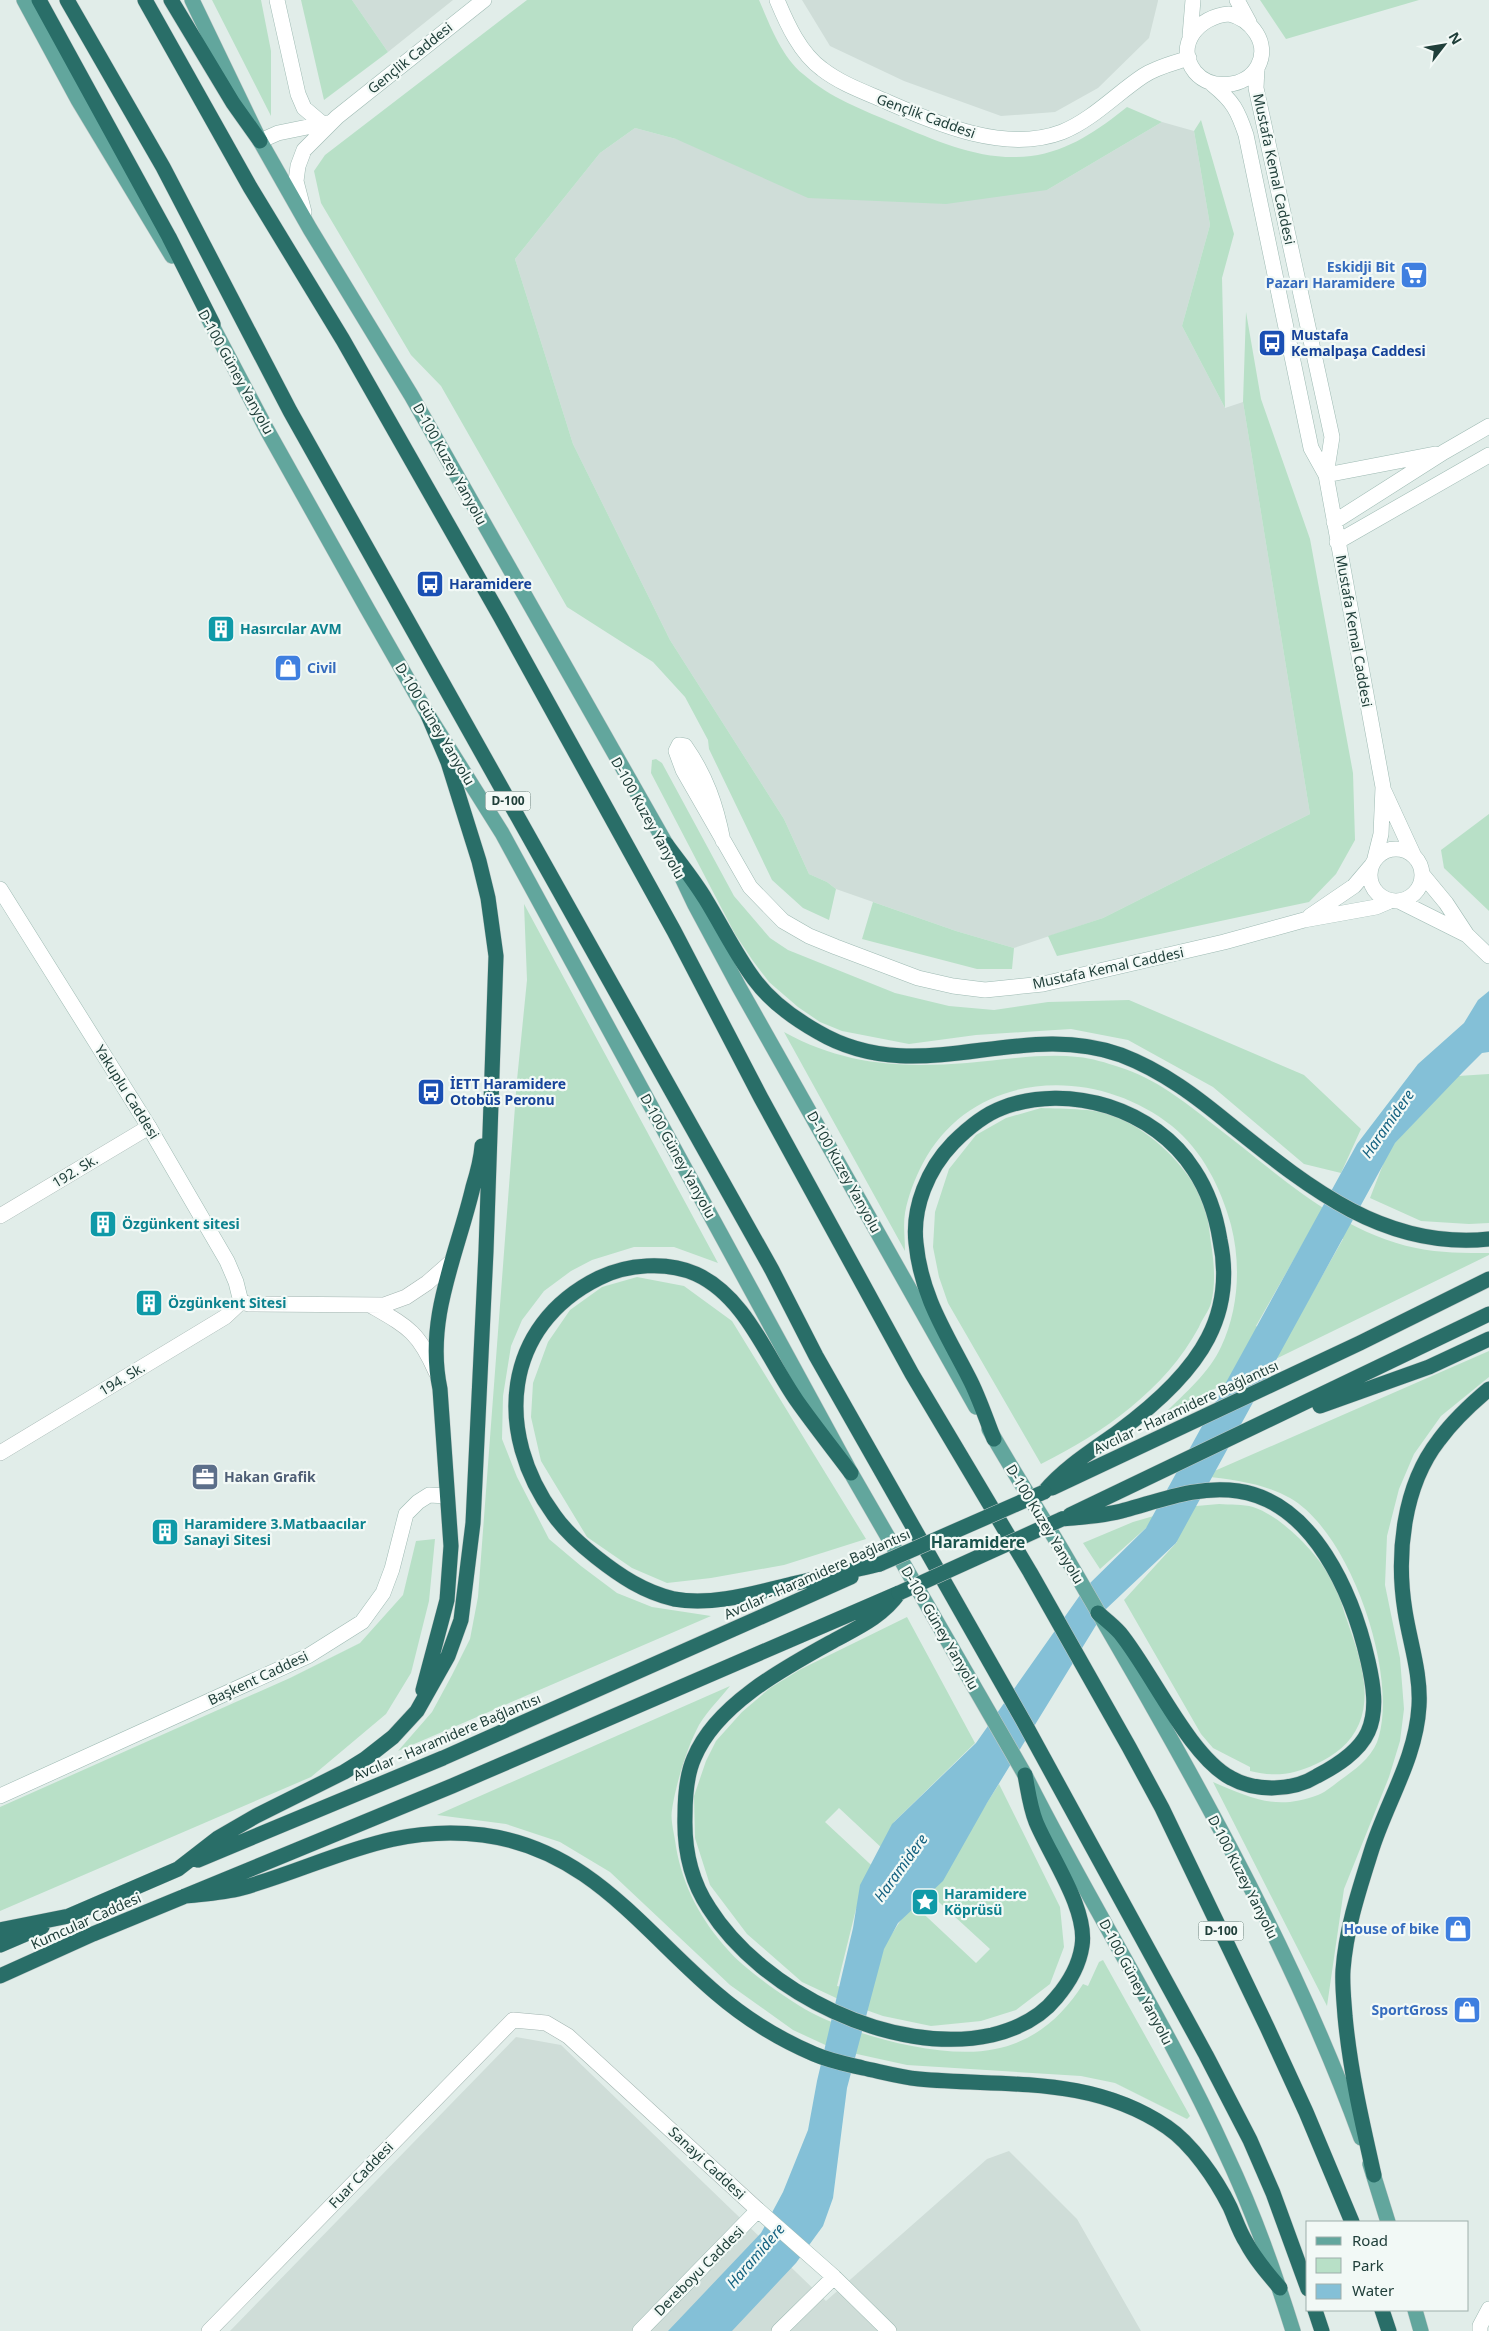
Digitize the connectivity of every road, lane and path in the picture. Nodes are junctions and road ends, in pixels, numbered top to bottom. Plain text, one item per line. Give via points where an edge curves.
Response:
1 (24, 0) edge
2 (40, 0) edge
3 (67, 0) edge
4 (145, 0) edge
5 (170, 0) edge
6 (192, 0) edge
7 (277, 0) edge
8 (484, 0) edge
9 (777, 0) edge
10 (1192, 0) edge
11 (1237, 0) edge
12 (1250, 23) junction
13 (1190, 38) junction
14 (1189, 58) junction
15 (1257, 68) junction
16 (1213, 85) junction
17 (331, 121) junction
18 (260, 141) junction
19 (310, 229) junction
20 (213, 324) junction
21 (1489, 426) edge
22 (1444, 452) junction
23 (1489, 455) edge
24 (1326, 475) junction
25 (1334, 522) junction
26 (1338, 542) junction
27 (428, 715) junction
28 (1382, 787) junction
29 (723, 840) junction
30 (666, 844) junction
31 (1412, 854) junction
32 (1373, 862) junction
33 (1422, 874) junction
34 (0, 889) edge
35 (1394, 901) junction
36 (1304, 920) junction
37 (1467, 935) junction
38 (1489, 956) edge
39 (493, 1063) junction
40 (149, 1127) junction
41 (0, 1216) edge
42 (1489, 1239) edge
43 (451, 1262) junction
44 (1489, 1279) edge
45 (241, 1302) junction
46 (368, 1305) junction
47 (1489, 1314) edge
48 (1489, 1340) edge
49 (436, 1372) junction
50 (1489, 1389) edge
51 (1254, 1429) junction
52 (994, 1439) junction
53 (0, 1453) edge
54 (851, 1473) junction
55 (1044, 1492) junction
56 (447, 1496) junction
57 (1062, 1519) junction
58 (880, 1564) junction
59 (899, 1593) junction
60 (1098, 1613) junction
61 (418, 1711) junction
62 (1025, 1775) junction
63 (0, 1796) edge
64 (178, 1869) junction
65 (185, 1896) junction
66 (69, 1916) junction
67 (0, 1930) edge
68 (0, 1944) edge
69 (0, 1976) edge
70 (513, 2020) joint
71 (1374, 2176) junction
72 (758, 2210) junction
73 (1352, 2221) edge
74 (1388, 2221) edge
75 (834, 2277) junction
76 (1306, 2284) edge
77 (1280, 2288) junction
78 (1489, 2310) edge
79 (1315, 2311) edge
80 (1382, 2311) edge
81 (1415, 2311) edge
82 (209, 2331) edge
83 (640, 2331) edge
84 (779, 2331) edge
85 (889, 2331) edge
86 (1293, 2331) edge
87 (1322, 2331) edge
88 (1388, 2331) edge
89 (1421, 2331) edge
90 (1480, 2331) edge

1 - 20 main road, D-100 Güney Yanyolu via 78,100
2 - 20 highway
3 - 76 highway, D-100 via 163,167 290,411 1153,1956 1250,2140
4 - 73 highway, D-100 via 500,616 912,1374 1134,1755 1271,2036
5 - 18 highway
6 - 18 main road, D-100 Kuzey Yanyolu
7 - 17 main road via 304,108
8 - 17 main road, Gençlik Caddesi
9 - 14 main road, Gençlik Caddesi via 800,45 821,69 843,83 901,108 961,131 987,137 1028,139 1063,131 1144,75
10 - 13 main road
11 - 12 main road
12 - 13 main road via 1239,16 1217,15 1205,19
12 - 15 main road via 1261,48
13 - 14 main road
14 - 16 main road via 1195,72
15 - 16 main road via 1236,82
15 - 24 main road, Mustafa Kemal Caddesi via 1256,88 1332,437
16 - 24 main road, Mustafa Kemal Caddesi via 1238,111 1246,135 1311,448
17 - 18 main road via 278,133
17 - 19 main road, Gençlik Caddesi via 304,150 298,166 299,200
18 - 19 main road, D-100 Kuzey Yanyolu
19 - 30 main road, D-100 Kuzey Yanyolu via 411,394
20 - 27 main road, D-100 Güney Yanyolu via 268,430
21 - 22 main road
22 - 24 main road
22 - 25 main road
23 - 26 main road
24 - 25 main road, Mustafa Kemal Caddesi
25 - 26 main road, Mustafa Kemal Caddesi
26 - 28 main road, Mustafa Kemal Caddesi
27 - 39 highway via 448,762 488,898 496,956
27 - 54 main road, D-100 Güney Yanyolu via 502,833
28 - 31 main road, Mustafa Kemal Caddesi
28 - 32 main road, Mustafa Kemal Caddesi via 1381,834
29 - 29 main road, Mustafa Kemal Caddesi via 717,808 690,753 680,745 676,751 683,770
29 - 36 main road, Mustafa Kemal Caddesi via 750,887 783,921 836,947 918,978 953,986 985,990 1043,984
30 - 42 highway via 704,897 754,979 795,1018 838,1043 856,1050 915,1058 1041,1043 1095,1047 1150,1067 1172,1080 1321,1195 1354,1213 1405,1233 1442,1239
30 - 52 main road, D-100 Kuzey Yanyolu via 740,987
31 - 32 main road via 1389,849
31 - 33 main road via 1421,866
32 - 35 main road via 1370,884 1375,892
32 - 36 main road, Mustafa Kemal Caddesi via 1354,886
33 - 35 main road via 1413,895
33 - 37 main road
34 - 40 main road, Yakuplu Caddesi
35 - 36 main road, Mustafa Kemal Caddesi via 1345,914
35 - 37 main road
37 - 38 main road
39 - 43 highway via 482,1154
39 - 61 highway via 468,1575 461,1620 448,1656
40 - 41 main road, 192. Sk.
40 - 45 main road, Yakuplu Caddesi via 227,1260
43 - 46 main road via 406,1297 384,1305
43 - 49 highway via 442,1292 436,1333
44 - 55 highway, Avcılar - Haramidere Bağlantısı
45 - 46 main road
45 - 53 main road, 194. Sk. via 225,1317
46 - 49 main road via 412,1331 425,1348
47 - 51 highway
48 - 51 highway via 1391,1382
49 - 56 highway
50 - 71 highway via 1460,1416 1433,1449 1411,1498 1403,1537 1401,1576 1414,1649 1419,1706 1403,1773 1362,1880 1352,1915 1343,1971 1350,2069
51 - 57 highway
52 - 55 highway via 971,1381 924,1286 915,1240 916,1216 923,1191 944,1152 978,1121 1000,1108 1050,1098 1104,1105 1146,1124 1165,1137 1194,1169 1216,1219 1223,1253 1220,1304 1208,1337 1188,1369 1129,1424 1056,1477
52 - 60 main road, D-100 Kuzey Yanyolu
54 - 58 highway via 797,1401 748,1321 720,1288 694,1273 664,1266 626,1268 580,1287 544,1320 533,1337 519,1373 515,1398 520,1443 540,1495 577,1542 646,1591 676,1599 732,1598
54 - 62 main road, D-100 Güney Yanyolu
55 - 58 highway, Avcılar - Haramidere Bağlantısı, bridge
56 - 61 highway via 451,1546 447,1600
56 - 63 main road, Başkent Caddesi via 429,1495 406,1514 386,1585 362,1622 308,1656
57 - 59 highway, bridge
57 - 60 highway via 1124,1510 1168,1497 1212,1490 1257,1495 1280,1507 1325,1552 1355,1611 1373,1689 1374,1712 1368,1732 1358,1747 1343,1760 1309,1781 1272,1788 1231,1778 1204,1757 1119,1631
58 - 64 highway, Avcılar - Haramidere Bağlantısı via 443,1758
59 - 62 highway via 889,1608 792,1664 746,1696 729,1710 701,1743 689,1774 685,1826 688,1856 696,1885 709,1908 745,1952 790,1987 829,2009 927,2039 976,2038 1009,2030 1031,2020 1064,1989 1077,1964 1082,1944 1073,1900 1035,1820
59 - 65 highway via 452,1786
60 - 71 main road, D-100 Kuzey Yanyolu via 1223,1837 1290,1968 1324,2044
61 - 64 highway via 366,1759 218,1838
62 - 77 main road, D-100 Güney Yanyolu via 1150,2004 1226,2152
64 - 66 highway
65 - 69 highway, Kumcular Caddesi
65 - 77 highway via 240,1889 350,1849 419,1833 451,1832 515,1841 553,1855 581,1871 639,1918 715,1992 781,2037 814,2054 840,2064 917,2079 1070,2088 1112,2098 1168,2128 1192,2149 1229,2205 1258,2263
66 - 67 highway
66 - 68 highway
70 - 72 main road, Sanayi Caddesi via 546,2023 568,2036
70 - 82 main road, Fuar Caddesi
71 - 74 main road, D-100 Kuzey Yanyolu
72 - 75 main road, Sanayi Caddesi
72 - 83 main road, Dereboyu Caddesi
75 - 84 main road
75 - 85 main road, Sanayi Caddesi
77 - 86 main road, D-100 Güney Yanyolu
78 - 90 main road
79 - 87 highway
80 - 88 highway
81 - 89 main road

